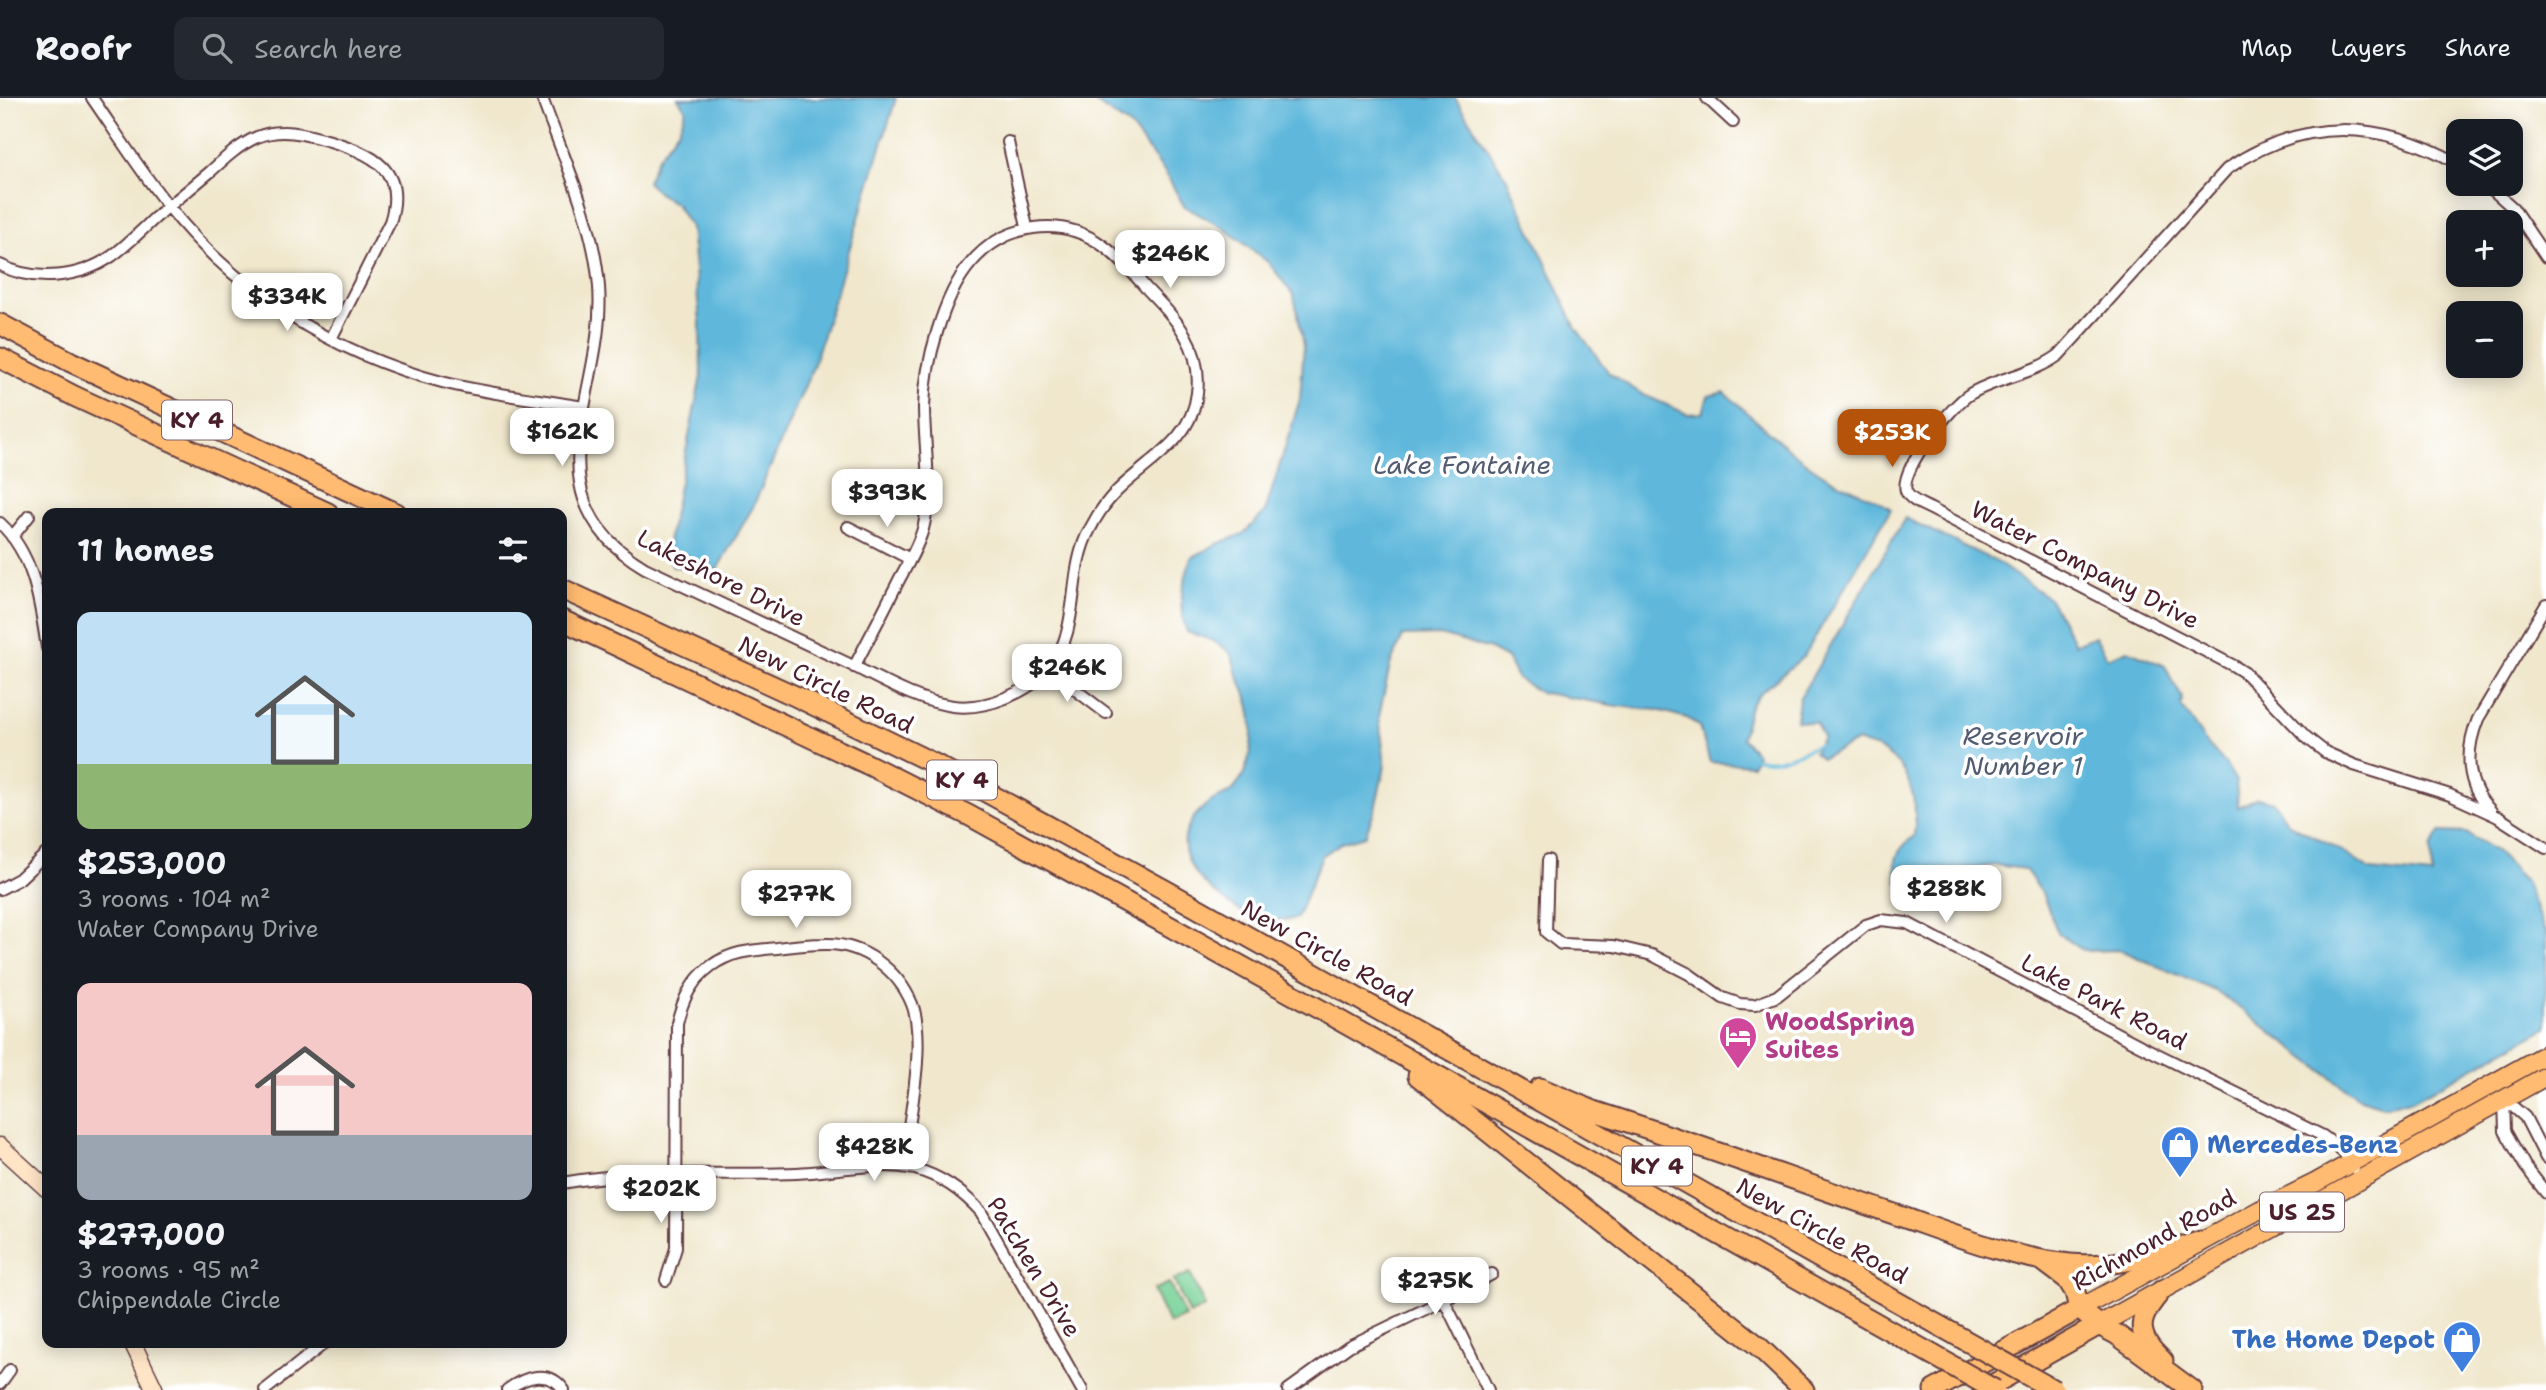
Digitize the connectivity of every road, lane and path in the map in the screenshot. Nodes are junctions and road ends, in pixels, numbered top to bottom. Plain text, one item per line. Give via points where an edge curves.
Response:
1 (92, 98) edge
2 (542, 98) edge
3 (1707, 98) edge
4 (1733, 122) dead end
5 (1008, 142) dead end
6 (2446, 157) edge
7 (2500, 196) edge
8 (169, 207) junction
9 (1027, 227) junction
10 (2546, 257) edge
11 (0, 265) edge
12 (0, 324) edge
13 (331, 339) junction
14 (0, 358) edge
15 (583, 407) junction
16 (317, 508) edge
17 (386, 508) edge
18 (29, 516) dead end
19 (0, 523) edge
20 (848, 527) dead end
21 (12, 537) junction
22 (910, 559) junction
23 (567, 591) edge
24 (2546, 606) edge
25 (42, 618) edge
26 (567, 622) edge
27 (854, 667) junction
28 (1048, 669) junction
29 (1106, 713) dead end
30 (2498, 817) junction
31 (2546, 848) edge
32 (42, 858) edge
33 (1548, 860) dead end
34 (0, 889) edge
35 (1350, 995) junction
36 (1321, 1010) junction
37 (2546, 1054) edge
38 (2546, 1076) edge
39 (2496, 1082) junction
40 (2504, 1099) junction
41 (1, 1148) edge
42 (2546, 1158) edge
43 (2351, 1163) junction
44 (903, 1167) junction
45 (677, 1174) junction
46 (2361, 1179) junction
47 (567, 1182) edge
48 (42, 1185) edge
49 (2546, 1193) edge
50 (2201, 1241) junction
51 (2040, 1259) junction
52 (1493, 1274) dead end
53 (666, 1280) dead end
54 (2162, 1290) junction
55 (1444, 1300) junction
56 (2079, 1309) junction
57 (2099, 1325) junction
58 (135, 1348) edge
59 (318, 1348) edge
60 (1767, 1354) junction
61 (10, 1370) dead end
62 (1, 1387) edge
63 (155, 1390) edge
64 (265, 1390) edge
65 (507, 1390) edge
66 (564, 1390) edge
67 (1082, 1390) edge
68 (1288, 1390) edge
69 (1488, 1390) edge
70 (1804, 1390) edge
71 (1812, 1390) edge
72 (1934, 1390) edge
73 (1983, 1390) edge
74 (1995, 1390) edge
75 (2054, 1390) edge
76 (2193, 1390) edge

1 - 8 street
2 - 15 street, Lakeshore Drive via 582,212 599,284 600,324
3 - 4 street
5 - 9 street
6 - 30 street, Water Company Drive via 2402,138 2343,129 2289,138 2236,163 2059,355 1970,394 1958,405 1916,455 1905,485 1910,498 2245,673 2325,752 2450,795
7 - 10 street
8 - 11 street via 110,257 88,268 53,276 26,274
8 - 13 street via 259,295
8 - 13 street via 239,147 268,134 292,131 360,150 378,161 391,181 393,211
9 - 22 street, Lakeshore Drive via 994,243 970,264 941,323 925,386 925,517
9 - 28 street, Lakeshore Drive via 1065,229 1108,250 1186,333 1194,348 1198,379 1193,411 1183,432 1117,491 1088,532 1068,631
12 - 17 highway, KY 4 via 71,362
13 - 15 street via 371,359 445,383
14 - 16 highway, KY 4
15 - 27 street, Lakeshore Drive via 577,446 580,485 592,516 615,546 645,568
18 - 21 street
19 - 21 street
20 - 22 street
21 - 25 street via 36,583
22 - 27 street, Lakeshore Drive
23 - 35 highway, New Circle Road / KY 4 via 934,765
24 - 30 street, Water Company Drive via 2478,719 2469,745 2474,788
26 - 36 highway, KY 4 via 958,810
27 - 28 street, Lakeshore Drive via 923,698 956,706 1001,699
28 - 29 street
30 - 31 street, Water Company Drive
32 - 34 street
33 - 43 street, Lake Park Road via 1546,933 1561,944 1614,946 1652,955 1723,998 1755,1004 1777,996 1866,925 1881,920 1907,923 2323,1136
35 - 51 highway via 1594,1111 1936,1229
35 - 75 highway, New Circle Road / KY 4, bridge
36 - 60 highway via 1420,1078
36 - 74 highway, KY 4, bridge
37 - 39 main road, Richmond Road / US 25
38 - 40 main road, Richmond Road / US 25
39 - 40 main road
39 - 43 main road, Richmond Road / US 25
40 - 42 street via 2525,1117
40 - 46 main road, Richmond Road / US 25
40 - 49 street via 2505,1131
41 - 48 street
43 - 46 street, Lake Park Road
43 - 50 main road, Richmond Road / US 25
44 - 45 street, Patchen Drive
44 - 45 street via 918,1048 912,1003 884,965 854,949 824,944 736,954 713,964 692,984 677,1023
44 - 67 street, Patchen Drive via 951,1185 981,1212
45 - 47 street, Patchen Drive
45 - 53 street via 676,1248
46 - 54 main road, Richmond Road / US 25
50 - 51 highway via 2109,1264
50 - 56 main road, Richmond Road / US 25
51 - 56 highway via 2067,1279
52 - 55 street
54 - 57 main road, Richmond Road / US 25
54 - 76 highway via 2145,1312 2144,1333 2158,1356
55 - 68 street via 1349,1346
55 - 69 street
56 - 57 highway
56 - 72 highway, Richmond Road / US 25
57 - 73 highway, Richmond Road / US 25
57 - 76 highway
58 - 63 street
59 - 64 street
60 - 70 highway
60 - 71 highway
61 - 62 street
65 - 66 street via 531,1376 552,1379

